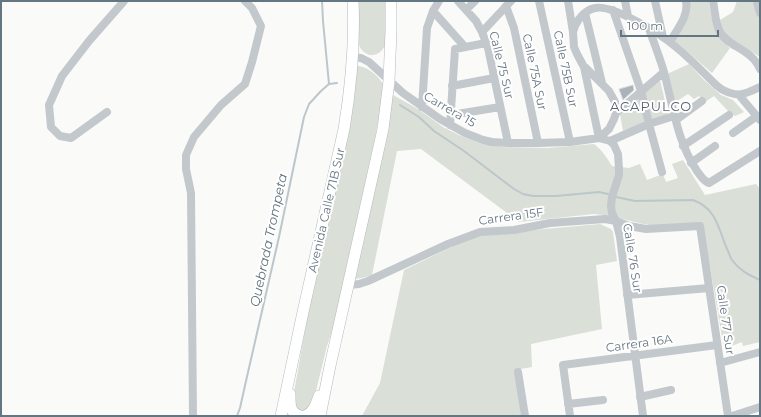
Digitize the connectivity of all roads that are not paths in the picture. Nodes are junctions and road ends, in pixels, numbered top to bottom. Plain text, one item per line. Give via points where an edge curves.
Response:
1 (124, 1) edge
2 (245, 1) edge
3 (353, 1) edge
4 (391, 1) edge
5 (439, 1) edge
6 (458, 1) edge
7 (475, 1) edge
8 (539, 1) edge
9 (568, 1) edge
10 (625, 1) edge
11 (655, 1) edge
12 (686, 1) edge
13 (713, 1) edge
14 (757, 1) edge
15 (509, 4) edge
16 (595, 4) edge
17 (466, 10) junction
18 (613, 10) junction
19 (433, 12) junction
20 (585, 13) junction
21 (760, 13) edge
22 (628, 16) junction
23 (649, 29) junction
24 (482, 32) junction
25 (573, 32) junction
26 (667, 40) junction
27 (486, 43) junction
28 (465, 47) junction
29 (353, 57) junction
30 (584, 67) junction
31 (760, 69) edge
32 (664, 72) junction
33 (494, 78) junction
34 (389, 81) junction
35 (602, 83) junction
36 (452, 86) junction
37 (760, 87) edge
38 (642, 91) junction
39 (739, 95) junction
40 (702, 101) dead end
41 (500, 106) junction
42 (422, 107) junction
43 (107, 112) dead end
44 (616, 113) junction
45 (451, 115) junction
46 (729, 115) dead end
47 (675, 118) junction
48 (758, 118) edge
49 (649, 124) junction
50 (450, 125) junction
51 (733, 133) dead end
52 (599, 138) junction
53 (570, 142) junction
54 (610, 142) junction
55 (508, 143) junction
56 (538, 143) junction
57 (683, 146) junction
58 (714, 146) dead end
59 (760, 151) edge
60 (691, 162) junction
61 (662, 172) dead end
62 (616, 221) junction
63 (700, 226) joint
64 (348, 285) junction
65 (709, 288) junction
66 (627, 295) junction
67 (718, 345) junction
68 (295, 352) junction
69 (760, 352) edge
70 (635, 356) junction
71 (720, 363) junction
72 (330, 366) junction
73 (518, 372) dead end
74 (671, 390) dead end
75 (640, 397) junction
76 (603, 400) dead end
77 (568, 404) junction
78 (760, 407) edge
79 (193, 416) edge
80 (281, 416) edge
81 (300, 416) edge
82 (305, 416) edge
83 (320, 416) edge
84 (525, 416) edge
85 (570, 416) edge
86 (643, 416) edge
87 (728, 416) edge
88 (732, 416) edge

1 - 43 street via 62,76 49,105 51,127 60,136 71,138
2 - 79 street via 252,8 261,26 245,84 221,105 194,137 186,155 191,193
3 - 29 highway, Avenida Calle 71B Sur
4 - 34 highway
5 - 19 street
6 - 17 street, Calle 75 Sur
7 - 17 street
8 - 53 street, Calle 75B Sur
9 - 25 street
10 - 22 street
11 - 26 street
12 - 26 street via 687,9 683,20
13 - 31 street via 719,31 751,56
14 - 21 street
15 - 24 street
15 - 56 street, Calle 75A Sur
16 - 18 street
16 - 20 street
17 - 24 street, Calle 75 Sur
18 - 22 street
18 - 38 street
19 - 28 street
19 - 42 street via 428,28
20 - 25 street
20 - 35 street
22 - 23 street
23 - 26 street
23 - 32 street
24 - 27 street, Calle 75 Sur
25 - 30 street via 574,47
26 - 39 street via 720,88
27 - 28 street
27 - 33 street, Calle 75 Sur
28 - 36 street via 455,50
29 - 34 street, Carrera 15 via 368,62
29 - 68 highway, Avenida Calle 71B Sur via 344,129
30 - 35 street
30 - 52 street
32 - 38 street
32 - 47 street
33 - 36 street
33 - 41 street, Calle 75 Sur
34 - 42 street, Carrera 15
34 - 64 highway via 383,129
35 - 44 street via 615,102
36 - 45 street
37 - 39 street
38 - 44 street
38 - 49 street
39 - 48 street
40 - 47 street
41 - 45 street
41 - 55 street, Calle 75 Sur
42 - 50 street, Carrera 15
44 - 52 street via 609,129
45 - 50 street
46 - 57 street
47 - 49 street
47 - 57 street
48 - 51 street
49 - 54 street
49 - 61 street
50 - 55 street, Carrera 15 via 483,140
52 - 53 street, Carrera 15
52 - 54 street
53 - 56 street, Carrera 15
54 - 62 street, Calle 76 Sur via 618,154 619,175 611,206
55 - 56 street, Carrera 15
57 - 60 street
58 - 60 street
59 - 60 street via 709,183 704,182
62 - 63 street, Carrera 15F via 646,229
62 - 64 street, Carrera 15F via 604,219 550,223 514,230 480,232 409,259 368,281
62 - 66 street, Calle 76 Sur
63 - 65 street, Calle 77 Sur
64 - 72 highway
65 - 66 street
65 - 67 street, Calle 77 Sur
66 - 70 street, Calle 76 Sur
67 - 70 street, Carrera 16A
67 - 71 street, Calle 77 Sur
68 - 80 highway, Avenida Calle 71B Sur
68 - 81 highway via 290,403 293,412
69 - 71 street
70 - 75 street, Calle 76 Sur
70 - 77 street, Carrera 16A via 563,365
71 - 87 street, Calle 77 Sur
72 - 82 highway via 316,406
72 - 83 highway
73 - 84 street
74 - 75 street
75 - 86 street, Calle 76 Sur
76 - 77 street
77 - 85 street
78 - 88 street

